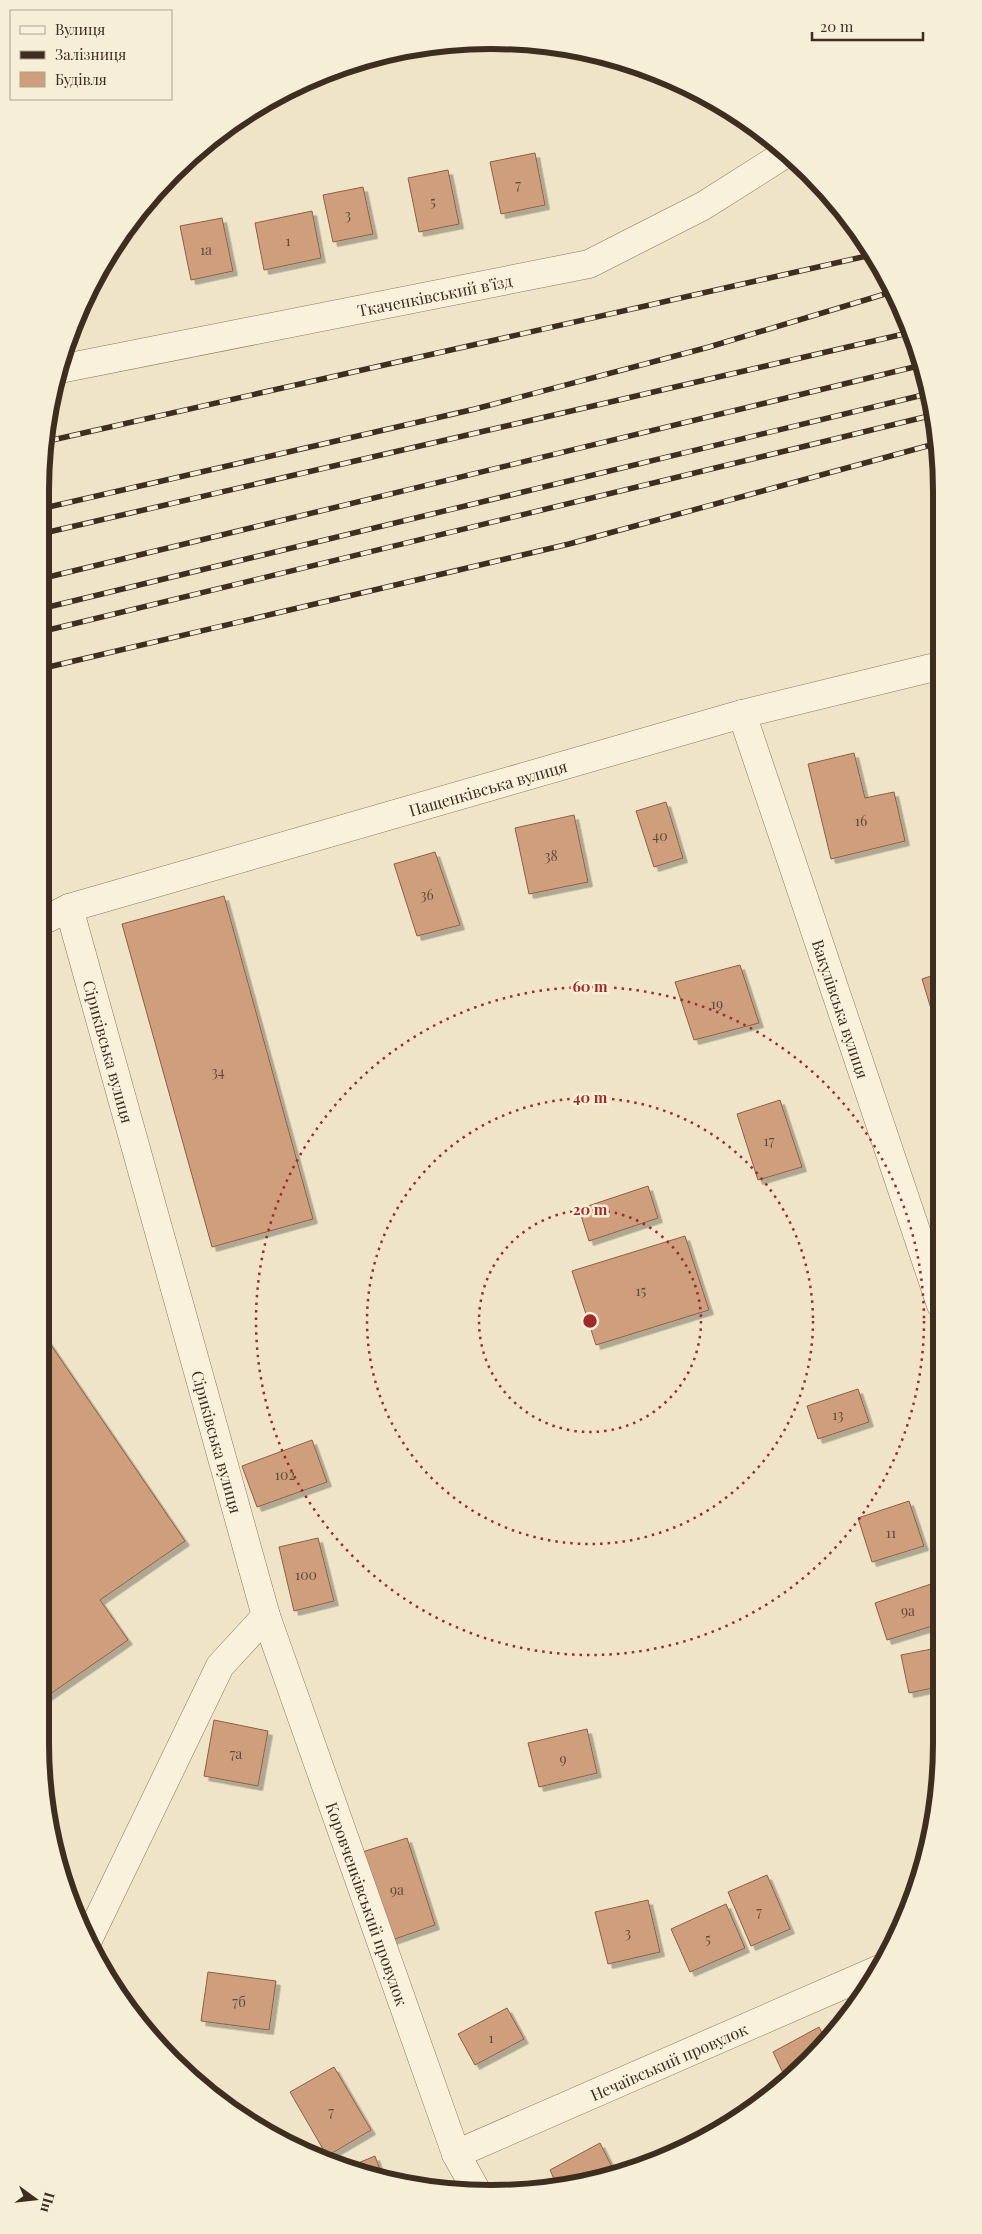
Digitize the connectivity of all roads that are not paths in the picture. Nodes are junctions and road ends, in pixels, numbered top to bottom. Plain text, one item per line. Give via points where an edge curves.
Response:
1 (781, 156) edge
2 (67, 368) edge
3 (933, 667) edge
4 (742, 714) junction
5 (70, 908) junction
6 (49, 918) edge
7 (933, 1281) edge
8 (266, 1616) junction
9 (91, 1933) edge
10 (868, 1974) edge
11 (456, 2154) junction
12 (473, 2184) edge

1 - 2 street, Ткаченківський в'їзд via 703,206 589,264
3 - 4 street, Пащенківська вулиця
4 - 5 street, Пащенківська вулиця
4 - 7 street, Вакулівська вулиця
5 - 6 street, Пащенківська вулиця
5 - 8 street, Сіриківська вулиця
8 - 9 street via 220,1666
8 - 11 street, Коровченківський провулок
10 - 11 street, Нечаївський провулок
11 - 12 street, Коровченківський провулок

